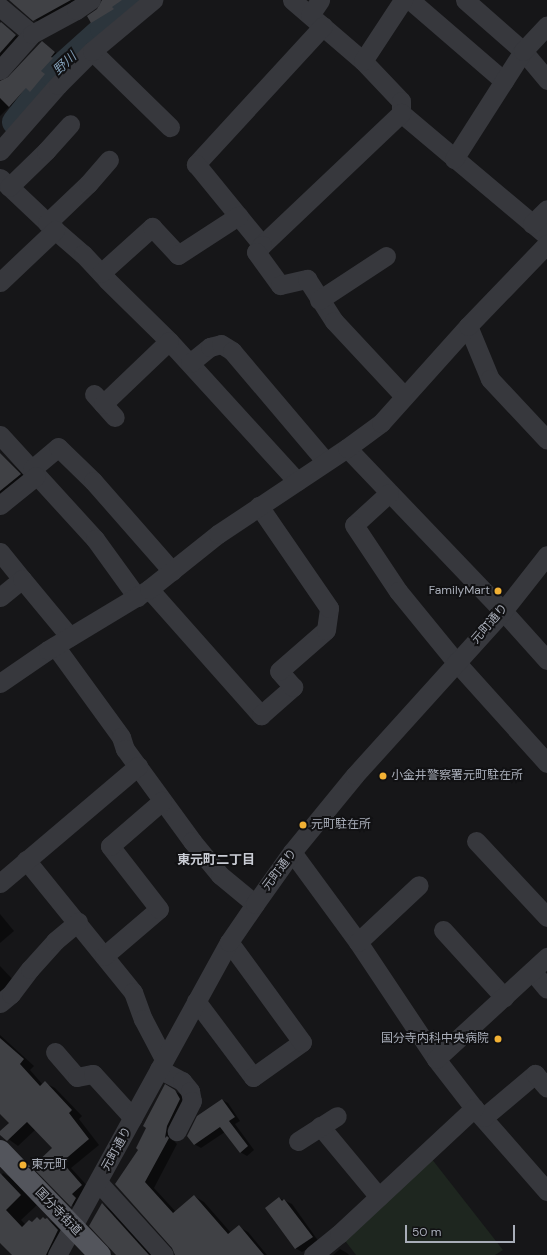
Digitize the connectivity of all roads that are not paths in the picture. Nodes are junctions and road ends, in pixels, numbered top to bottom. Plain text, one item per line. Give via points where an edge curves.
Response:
1 (91, 0) edge
2 (153, 0) edge
3 (292, 0) edge
4 (403, 0) edge
5 (410, 0) edge
6 (465, 0) edge
7 (0, 7) edge
8 (318, 14) edge
9 (547, 26) edge
10 (32, 34) junction
11 (92, 51) junction
12 (523, 51) junction
13 (363, 61) junction
14 (0, 70) edge
15 (547, 80) edge
16 (504, 81) junction
17 (401, 112) junction
18 (70, 124) dead end
19 (170, 127) dead end
20 (0, 151) edge
21 (454, 159) junction
22 (109, 160) dead end
23 (5, 182) edge
24 (547, 209) edge
25 (238, 216) junction
26 (532, 224) junction
27 (51, 226) junction
28 (547, 236) edge
29 (547, 244) edge
30 (262, 245) junction
31 (386, 256) dead end
32 (101, 273) junction
33 (0, 282) edge
34 (319, 300) junction
35 (468, 326) junction
36 (169, 341) junction
37 (190, 363) junction
38 (404, 396) junction
39 (104, 405) dead end
40 (0, 435) edge
41 (547, 440) edge
42 (348, 448) junction
43 (326, 462) junction
44 (34, 473) junction
45 (297, 481) junction
46 (389, 492) junction
47 (0, 505) edge
48 (259, 506) junction
49 (0, 552) edge
50 (547, 555) edge
51 (172, 571) junction
52 (22, 579) junction
53 (143, 593) junction
54 (0, 597) edge
55 (503, 611) junction
56 (62, 641) junction
57 (547, 660) edge
58 (456, 662) junction
59 (0, 683) edge
60 (547, 763) edge
61 (138, 766) junction
62 (162, 801) junction
63 (476, 841) dead end
64 (292, 852) junction
65 (26, 860) junction
66 (0, 883) edge
67 (419, 885) dead end
68 (255, 904) junction
69 (547, 917) edge
70 (78, 922) junction
71 (443, 930) dead end
72 (229, 942) junction
73 (358, 942) junction
74 (104, 956) junction
75 (547, 958) edge
76 (532, 971) junction
77 (547, 989) edge
78 (504, 997) junction
79 (196, 1001) junction
80 (0, 1003) edge
81 (55, 1052) dead end
82 (436, 1059) junction
83 (161, 1064) junction
84 (547, 1088) edge
85 (479, 1112) junction
86 (337, 1116) dead end
87 (133, 1118) junction
88 (320, 1126) junction
89 (178, 1131) dead end
90 (298, 1141) dead end
91 (0, 1151) edge
92 (98, 1182) junction
93 (547, 1191) edge
94 (379, 1197) junction
95 (74, 1227) junction
96 (57, 1255) edge
97 (100, 1255) edge
98 (164, 1255) edge
99 (313, 1255) edge

1 - 10 street
2 - 11 street
3 - 8 street
4 - 13 street
5 - 16 street
6 - 12 street
7 - 10 street
8 - 13 street
8 - 25 street via 196,164
9 - 12 street
10 - 14 street
11 - 19 street
11 - 20 street via 58,85
12 - 15 street
12 - 16 street
13 - 17 street via 401,101
16 - 21 street
17 - 21 street
17 - 30 street
18 - 23 street via 46,151
21 - 26 street
22 - 27 street
23 - 27 street
24 - 26 street
25 - 30 street
25 - 32 street via 178,255 152,228
26 - 28 street
27 - 32 street
27 - 33 street
29 - 35 street
30 - 34 street via 256,252 280,285 307,279
31 - 34 street
32 - 36 street
34 - 38 street via 334,321
35 - 38 street
35 - 41 street via 490,379
36 - 37 street
36 - 39 street
37 - 43 street via 210,347 221,344 232,351
37 - 45 street
38 - 42 street via 381,423
40 - 44 street
42 - 43 street
42 - 46 street
43 - 45 street
44 - 47 street
44 - 51 street via 58,447 93,481
44 - 53 street
45 - 48 street
46 - 55 street
46 - 58 street via 354,525 398,591
48 - 51 street via 218,534
48 - 53 street via 329,608 326,630 279,671 292,687 261,715
49 - 52 street
50 - 55 street, 元町通り
51 - 53 street
52 - 54 street
52 - 56 street
53 - 56 street
55 - 57 street
55 - 58 street, 元町通り
56 - 59 street
56 - 61 street via 121,737 125,749
58 - 60 street
58 - 64 street, 元町通り via 355,775
61 - 62 street
61 - 65 street
62 - 68 street via 220,875
62 - 74 street via 110,846 159,909
63 - 69 street
64 - 68 street, 元町通り
64 - 73 street
65 - 66 street
65 - 70 street
67 - 73 street
68 - 72 street, 元町通り
70 - 74 street
70 - 80 street
71 - 78 street
72 - 79 street, 元町通り
72 - 79 street via 302,1042 253,1077
73 - 82 street
74 - 83 street via 133,992
75 - 76 street
76 - 77 street
76 - 78 street
78 - 82 street
79 - 83 street, 元町通り
81 - 87 street via 77,1077 93,1074
82 - 85 street
83 - 87 street, 元町通り
83 - 89 street via 190,1091 192,1101
84 - 85 street via 535,1074
85 - 93 street
85 - 94 street
86 - 88 street
87 - 92 street, 元町通り
88 - 90 street
88 - 94 street
91 - 95 main road, 国分寺街道
92 - 95 street, 元町通り
92 - 98 street
94 - 99 street
95 - 96 street, 元町通り
95 - 97 main road, 国分寺街道

